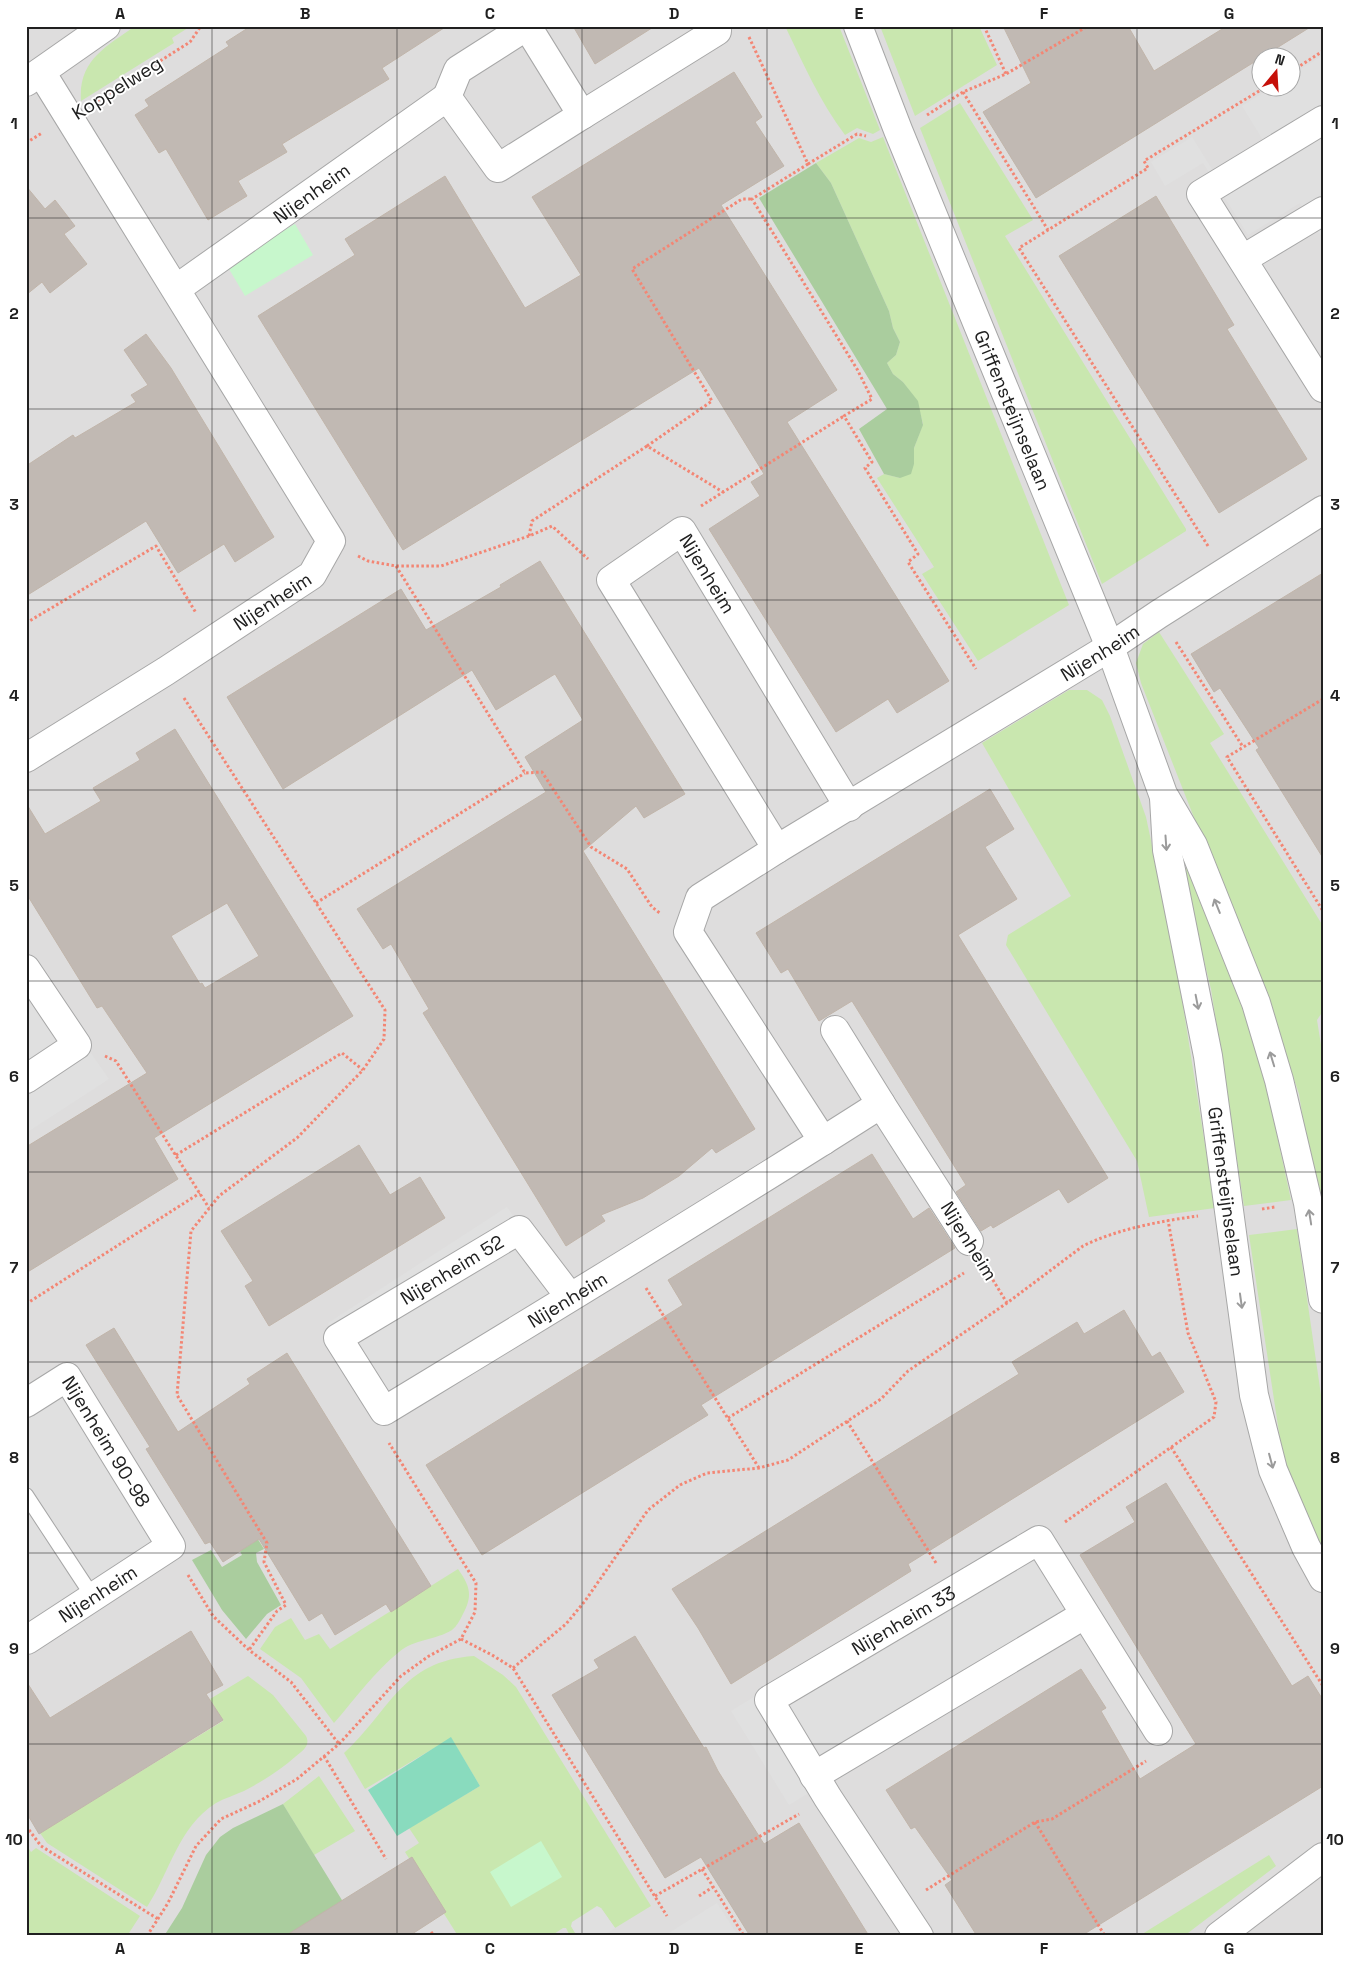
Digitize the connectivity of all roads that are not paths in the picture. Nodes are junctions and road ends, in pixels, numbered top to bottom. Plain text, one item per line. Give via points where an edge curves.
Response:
1 (106, 26) edge
2 (527, 26) edge
3 (858, 26) edge
4 (717, 31) dead end
5 (34, 77) edge
6 (447, 97) junction
7 (582, 115) junction
8 (1323, 120) edge
9 (1323, 211) edge
10 (1243, 259) junction
11 (176, 289) junction
12 (1323, 388) edge
13 (1323, 510) edge
14 (1110, 647) junction
15 (26, 758) edge
16 (1163, 794) junction
17 (849, 807) junction
18 (778, 849) junction
19 (26, 969) edge
20 (835, 1030) dead end
21 (26, 1079) edge
22 (881, 1104) junction
23 (823, 1141) junction
24 (976, 1251) road end
25 (570, 1297) junction
26 (1323, 1299) edge
27 (26, 1404) edge
28 (384, 1411) joint
29 (26, 1495) edge
30 (171, 1546) joint
31 (1323, 1578) edge
32 (92, 1597) junction
33 (1084, 1615) junction
34 (26, 1638) edge
35 (1158, 1731) road end
36 (821, 1787) junction
37 (1323, 1857) edge
38 (919, 1936) edge
39 (1219, 1936) edge

1 - 5 street
2 - 6 street via 458,70
2 - 7 street
3 - 14 street, Griffensteijnselaan
4 - 7 street
5 - 11 street via 70,118
6 - 7 street via 498,168
6 - 11 street, Nijenheim
8 - 10 street via 1201,194
9 - 10 street
10 - 12 street
11 - 15 street, Nijenheim via 332,541 312,575
13 - 14 street, Nijenheim
14 - 16 street, Griffensteijnselaan
14 - 17 street, Nijenheim
26 -> 16 street, Griffensteijnselaan via 1308,1202 1279,1080 1256,1003 1193,845
16 -> 31 street, Griffensteijnselaan via 1166,850 1208,1056 1254,1395 1273,1470
17 - 18 street, Nijenheim
17 - 18 street, Nijenheim via 682,531 611,580
18 - 23 street, Nijenheim via 700,898 688,932
19 - 21 street via 77,1045
20 - 22 street, Nijenheim
22 - 23 street, Nijenheim
22 - 24 street, Nijenheim
23 - 25 street, Nijenheim
25 - 28 street, Nijenheim
25 - 28 street, Nijenheim 52 via 519,1230 338,1338
27 - 30 street, Nijenheim 90-98 via 67,1377
29 - 32 lane
30 - 32 street, Nijenheim
32 - 34 street, Nijenheim
33 - 35 street
33 - 36 street
33 - 36 street, Nijenheim 33 via 1039,1540 769,1700
36 - 38 street, Nijenheim 33
37 - 39 street

